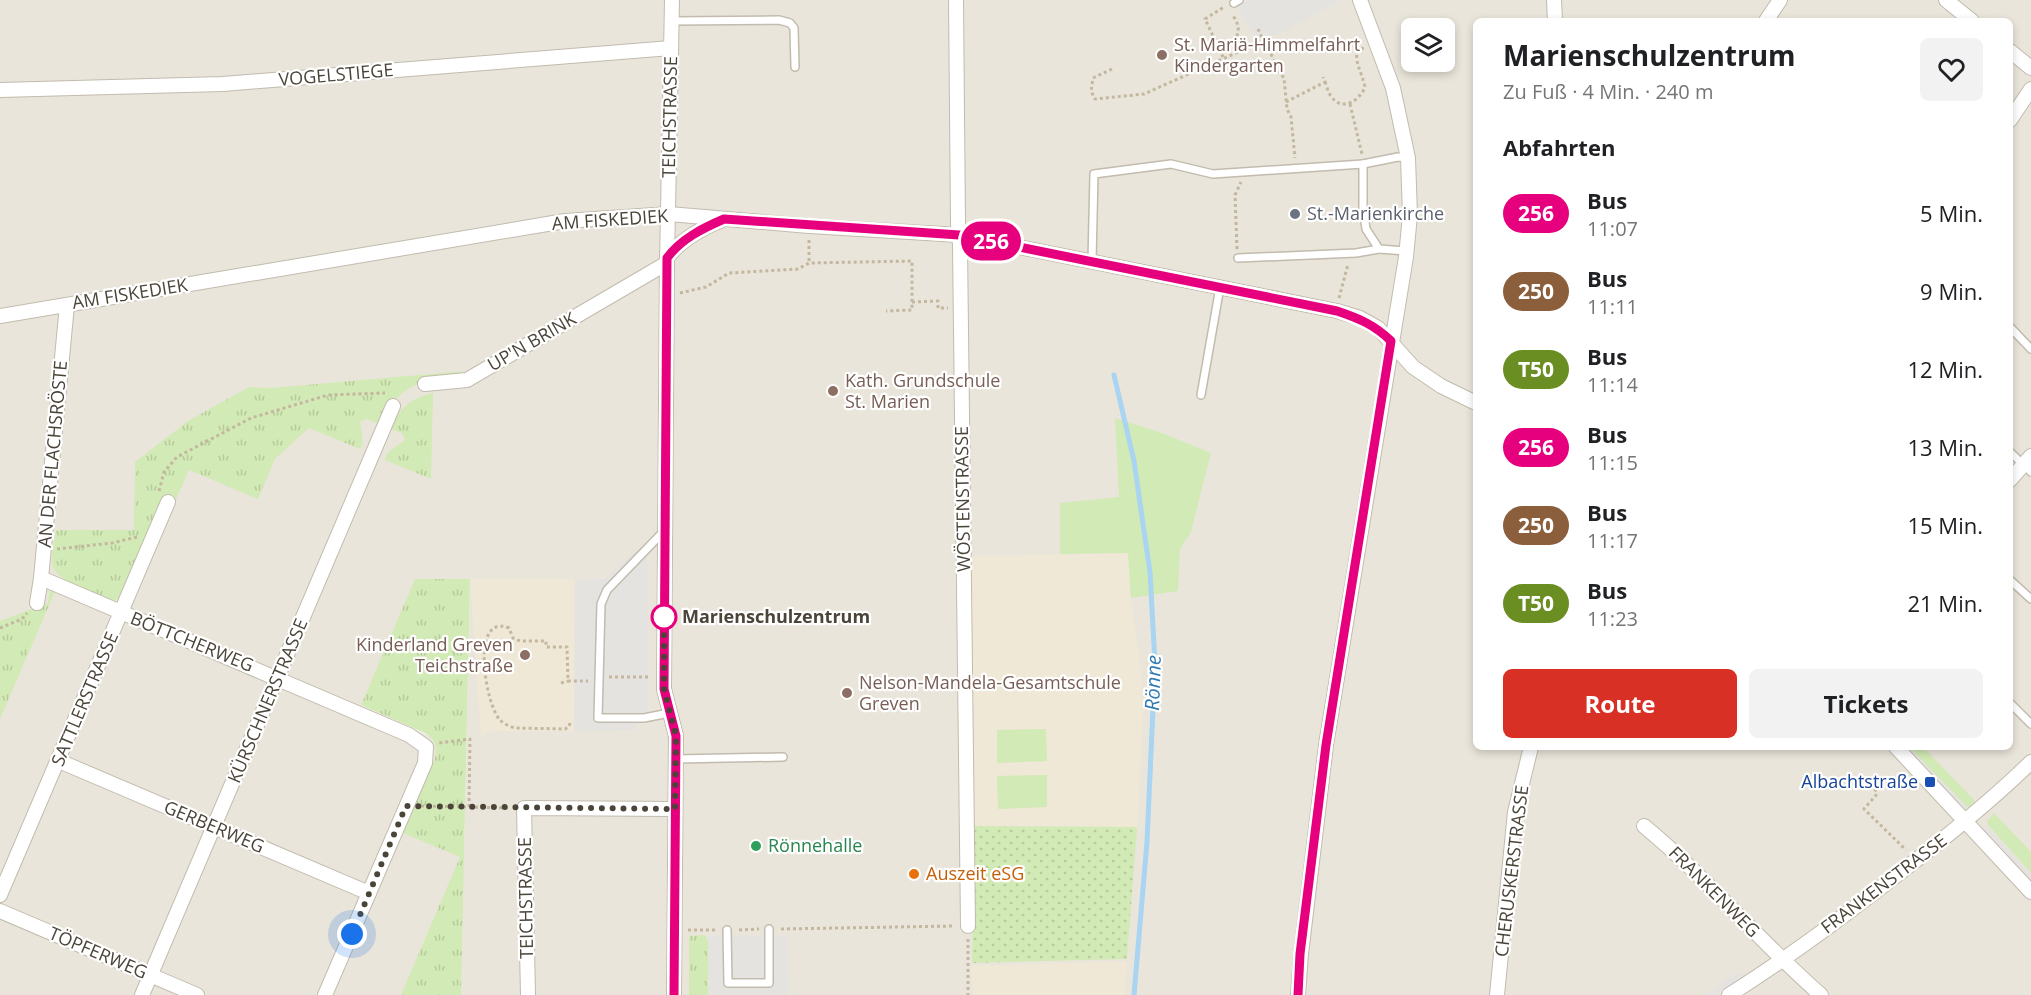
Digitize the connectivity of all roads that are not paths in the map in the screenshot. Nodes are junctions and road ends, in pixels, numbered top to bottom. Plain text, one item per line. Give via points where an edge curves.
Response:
1 (672, 0) edge
2 (956, 0) edge
3 (1360, 0) edge
4 (1554, 0) edge
5 (1780, 0) edge
6 (1946, 0) edge
7 (1556, 18) edge
8 (1768, 18) edge
9 (1968, 18) edge
10 (672, 21) junction
11 (671, 48) junction
12 (2013, 53) edge
13 (795, 67) dead end
14 (2031, 68) edge
15 (2031, 89) edge
16 (0, 90) edge
17 (2013, 116) edge
18 (1408, 158) junction
19 (1363, 164) junction
20 (669, 214) junction
21 (724, 219) junction
22 (959, 235) junction
23 (1379, 249) junction
24 (1406, 251) junction
25 (1238, 258) road end
26 (667, 261) junction
27 (1092, 261) junction
28 (1220, 287) junction
29 (67, 304) junction
30 (0, 316) edge
31 (2013, 330) edge
32 (1391, 341) junction
33 (2031, 349) edge
34 (425, 384) dead end
35 (1201, 395) dead end
36 (1473, 402) edge
37 (393, 406) dead end
38 (2013, 454) edge
39 (2028, 464) edge
40 (2013, 477) edge
41 (163, 499) road end
42 (664, 531) junction
43 (41, 579) junction
44 (2013, 583) edge
45 (2029, 598) edge
46 (37, 603) road end
47 (121, 613) junction
48 (278, 677) junction
49 (2013, 706) edge
50 (669, 713) junction
51 (2031, 724) edge
52 (1530, 750) edge
53 (1901, 750) edge
54 (783, 757) dead end
55 (676, 759) junction
56 (58, 761) junction
57 (2031, 762) edge
58 (675, 809) junction
59 (1967, 821) junction
60 (214, 826) junction
61 (1644, 826) dead end
62 (2031, 892) edge
63 (369, 893) junction
64 (0, 895) edge
65 (0, 910) edge
66 (968, 926) road end
67 (769, 929) road end
68 (727, 930) road end
69 (1783, 961) junction
70 (151, 975) junction
71 (142, 995) edge
72 (197, 995) edge
73 (325, 995) edge
74 (528, 995) edge
75 (674, 995) edge
76 (1298, 995) edge
77 (1497, 995) edge
78 (1729, 995) edge
79 (1821, 995) edge

1 - 10 street, TEICHSTRASSE
2 - 22 street, WÖSTENSTRASSE
3 - 18 street via 1393,88
4 - 7 street
5 - 8 street
6 - 9 street
10 - 11 street, TEICHSTRASSE
10 - 13 lane via 790,23 794,28
11 - 16 street, VOGELSTIEGE via 223,84
11 - 20 street, TEICHSTRASSE
12 - 14 street
15 - 17 street
18 - 19 lane
18 - 24 street via 1410,215
19 - 23 lane via 1366,229
19 - 27 lane via 1213,174 1172,164 1094,174
20 - 21 street, AM FISKEDIEK
20 - 26 street, TEICHSTRASSE
20 - 29 street, AM FISKEDIEK via 565,221
21 - 22 street, AM FISKEDIEK
21 - 26 street, UP'N BRINK via 685,240
22 - 27 street, AM FISKEDIEK
22 - 66 street, WÖSTENSTRASSE
23 - 24 lane
23 - 25 lane via 1351,254
24 - 32 street
26 - 34 street, UP'N BRINK via 467,380
26 - 42 street, TEICHSTRASSE
27 - 28 street, AM FISKEDIEK
28 - 32 street, AM FISKEDIEK via 1360,318
28 - 35 lane
29 - 30 street, AM FISKEDIEK
29 - 43 street, AN DER FLACHSRÖSTE
31 - 33 lane
32 - 36 street via 1413,367
32 - 76 street via 1326,745
37 - 48 street, KÜRSCHNERSTRASSE
38 - 39 lane
39 - 40 street
41 - 47 street, SATTLERSTRASSE
42 - 50 street, TEICHSTRASSE via 664,696
42 - 50 lane via 607,590 601,604 598,718 644,718
43 - 46 street, AN DER FLACHSRÖSTE
43 - 47 street, BÖTTCHERWEG
44 - 45 lane
47 - 48 street, BÖTTCHERWEG
47 - 56 street, SATTLERSTRASSE
48 - 60 street, KÜRSCHNERSTRASSE
48 - 63 street, BÖTTCHERWEG via 409,735 426,747 425,762
49 - 51 lane
50 - 55 street, TEICHSTRASSE via 676,736
52 - 77 street, CHERUSKERSTRASSE via 1515,812
53 - 59 street
54 - 55 lane
55 - 58 street, TEICHSTRASSE
56 - 60 street, GERBERWEG
56 - 64 street, SATTLERSTRASSE
57 - 59 street, FRANKENSTRASSE
58 - 74 street, TEICHSTRASSE via 524,808
58 - 75 street, TEICHSTRASSE
59 - 62 street
59 - 69 street, FRANKENSTRASSE
60 - 63 street, GERBERWEG
60 - 70 street, KÜRSCHNERSTRASSE
61 - 69 street, FRANKENWEG via 1678,854
63 - 73 street
65 - 70 street, TÖPFERWEG
67 - 68 lane via 769,983 728,982
69 - 78 street, FRANKENSTRASSE
69 - 79 street, FRANKENWEG
70 - 71 street, KÜRSCHNERSTRASSE
70 - 72 street, TÖPFERWEG

